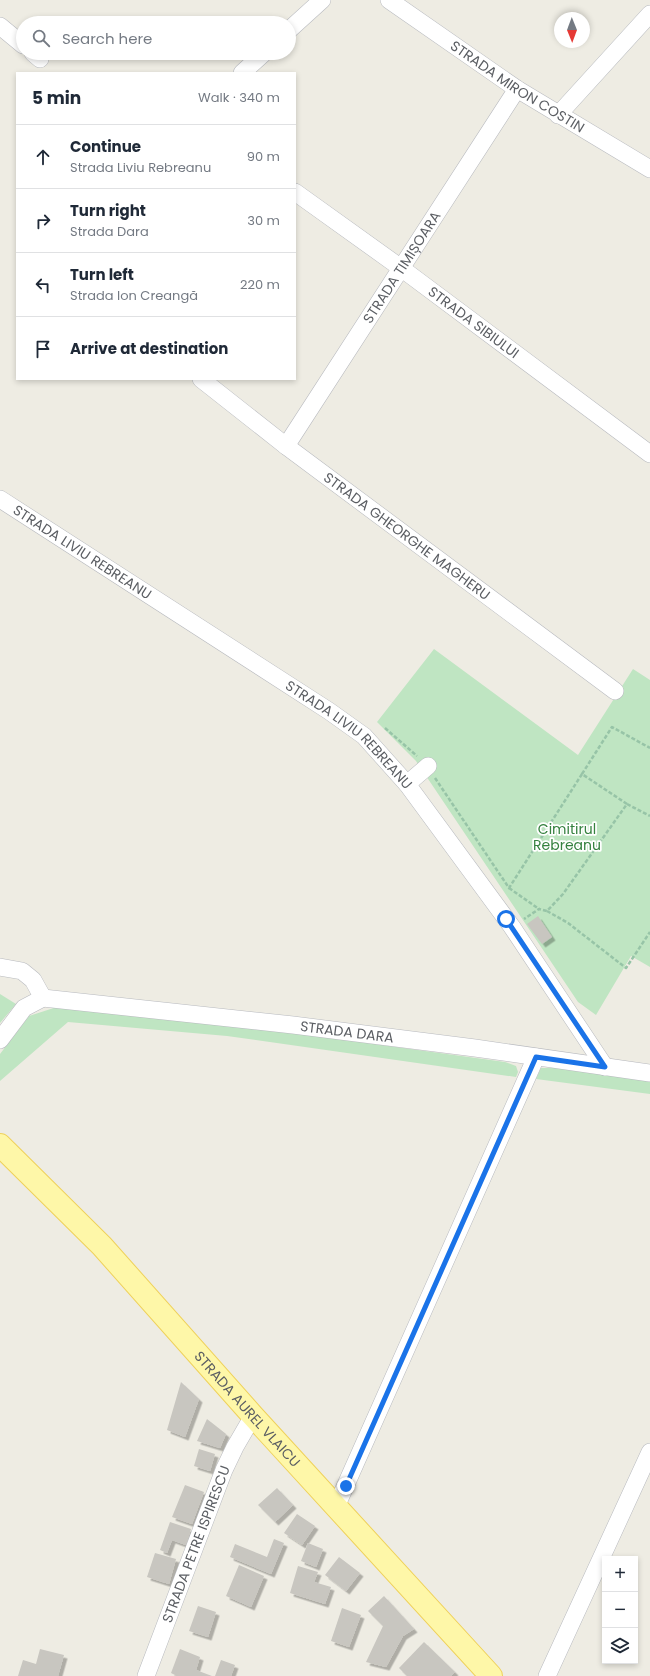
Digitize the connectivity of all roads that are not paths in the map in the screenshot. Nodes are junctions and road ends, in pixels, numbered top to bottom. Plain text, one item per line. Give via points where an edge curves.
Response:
1 (322, 0) edge
2 (389, 0) edge
3 (650, 14) edge
4 (296, 24) edge
5 (0, 26) edge
6 (16, 39) edge
7 (256, 60) edge
8 (243, 72) edge
9 (517, 89) junction
10 (558, 115) junction
11 (650, 169) edge
12 (296, 193) edge
13 (401, 268) junction
14 (202, 380) edge
15 (286, 446) junction
16 (650, 454) edge
17 (0, 499) edge
18 (614, 691) dead end
19 (428, 766) road end
20 (407, 784) junction
21 (0, 967) edge
22 (43, 998) junction
23 (0, 1040) edge
24 (536, 1057) junction
25 (605, 1067) junction
26 (650, 1073) edge
27 (0, 1145) edge
28 (253, 1416) junction
29 (650, 1452) edge
30 (336, 1507) junction
31 (146, 1676) edge
32 (491, 1676) edge
33 (547, 1676) edge

1 - 4 street
2 - 9 street, STRADA MIRON COSTIN
3 - 10 street
5 - 6 street
7 - 8 street
9 - 10 street, STRADA MIRON COSTIN
9 - 13 street, STRADA TIMIȘOARA
10 - 11 street, STRADA MIRON COSTIN
12 - 13 street, STRADA SIBIULUI
13 - 15 street, STRADA TIMIȘOARA
13 - 16 street, STRADA SIBIULUI
14 - 15 street, STRADA GHEORGHE MAGHERU
15 - 18 street, STRADA GHEORGHE MAGHERU
17 - 20 street, STRADA LIVIU REBREANU via 329,711 364,736
19 - 20 street
20 - 25 street, STRADA LIVIU REBREANU via 512,927
21 - 22 street via 22,971 33,980
22 - 23 street via 24,1008
22 - 24 street, STRADA DARA via 293,1025
24 - 25 street, STRADA DARA
24 - 30 street
25 - 26 street, STRADA DARA
27 - 28 main road, STRADA AUREL VLAICU via 102,1246
28 - 30 main road, STRADA AUREL VLAICU
28 - 31 street, STRADA PETRE ISPIRESCU via 224,1470
29 - 33 street
30 - 32 main road, STRADA AUREL VLAICU

